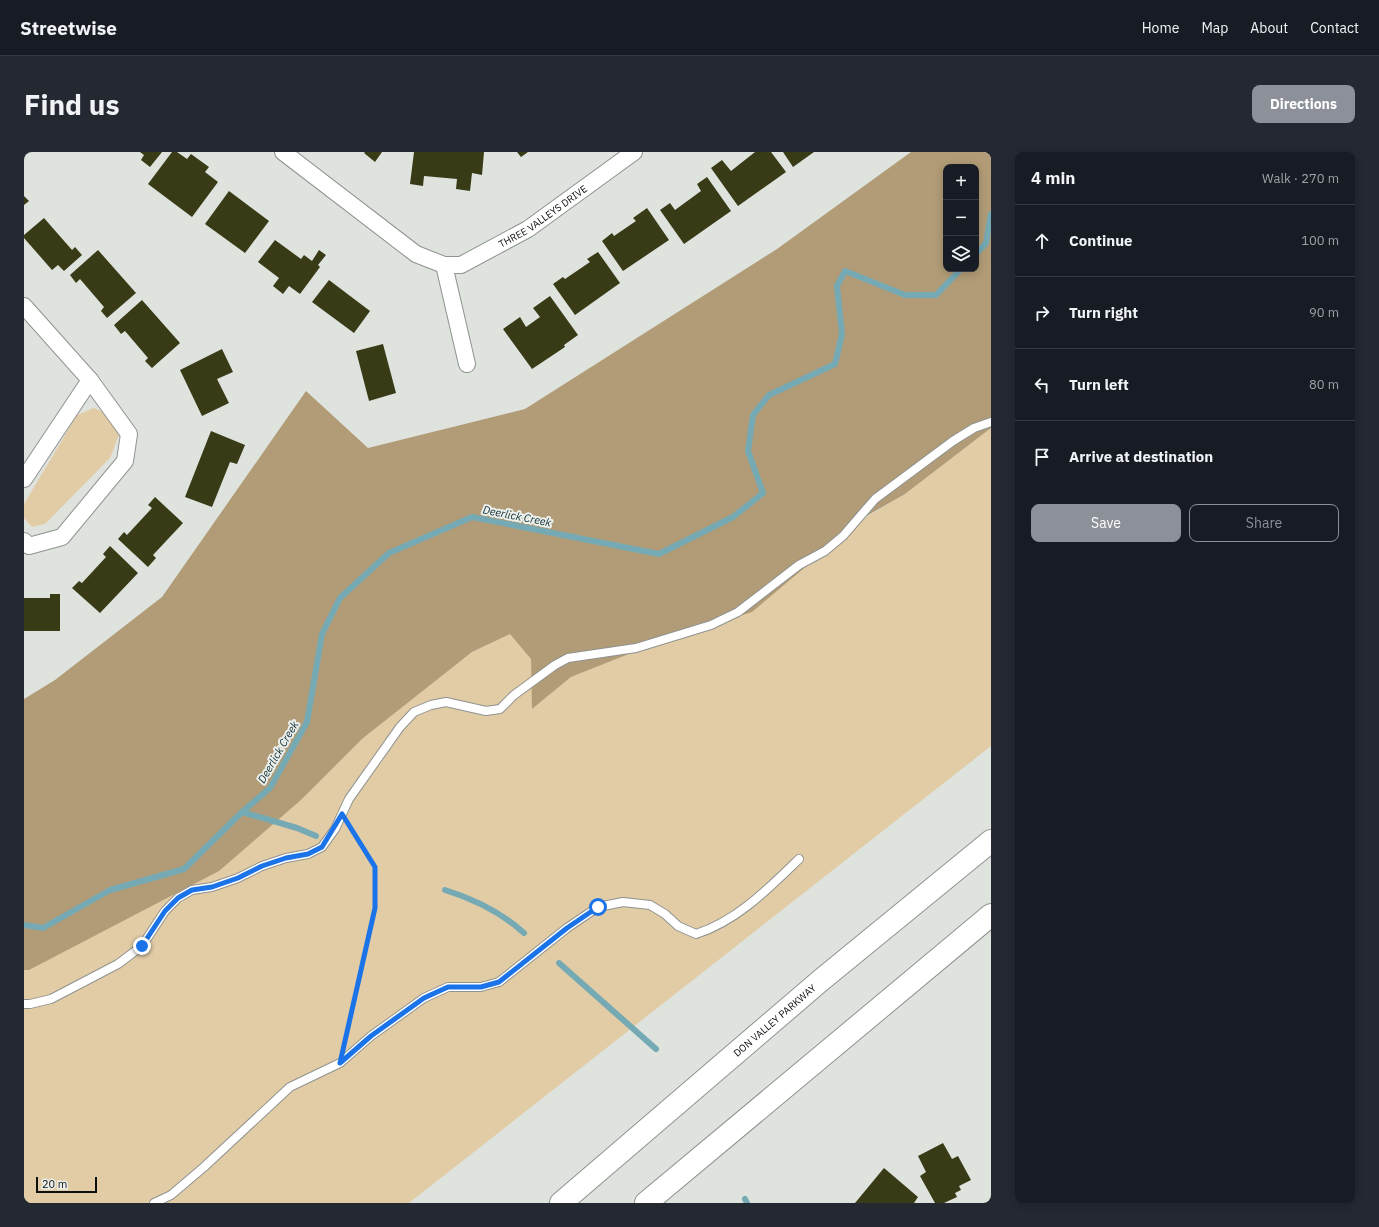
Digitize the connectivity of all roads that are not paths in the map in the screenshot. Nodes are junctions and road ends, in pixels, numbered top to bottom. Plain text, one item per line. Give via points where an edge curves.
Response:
1 (283, 152) edge
2 (634, 152) edge
3 (444, 265) junction
4 (24, 306) edge
5 (467, 364) dead end
6 (90, 380) junction
7 (991, 422) edge
8 (24, 479) edge
9 (24, 541) edge
10 (991, 841) edge
11 (799, 859) dead end
12 (991, 916) edge
13 (24, 1004) edge
14 (154, 1203) edge
15 (560, 1203) edge
16 (646, 1203) edge

1 - 3 street, THREE VALLEYS DRIVE via 416,254
2 - 3 street, THREE VALLEYS DRIVE via 528,229 461,265
3 - 5 street
4 - 6 street
6 - 8 street
6 - 9 street via 129,434 125,461 62,536 29,546
7 - 13 lane via 974,428 954,441 875,499 825,551 799,565 738,612 711,625 636,648 568,658 555,664 500,709 486,711 446,702 431,704 414,712 367,772 322,847 308,854 262,866 212,887 192,890 178,898 165,911 142,946 118,964 51,999
10 - 15 highway, DON VALLEY PARKWAY via 814,986
11 - 14 lane via 772,886 739,912 710,929 696,934 678,926 650,905 623,902 598,907 499,982 481,987 448,987 424,998 371,1036 340,1063 290,1087 204,1168 171,1195
12 - 16 highway

